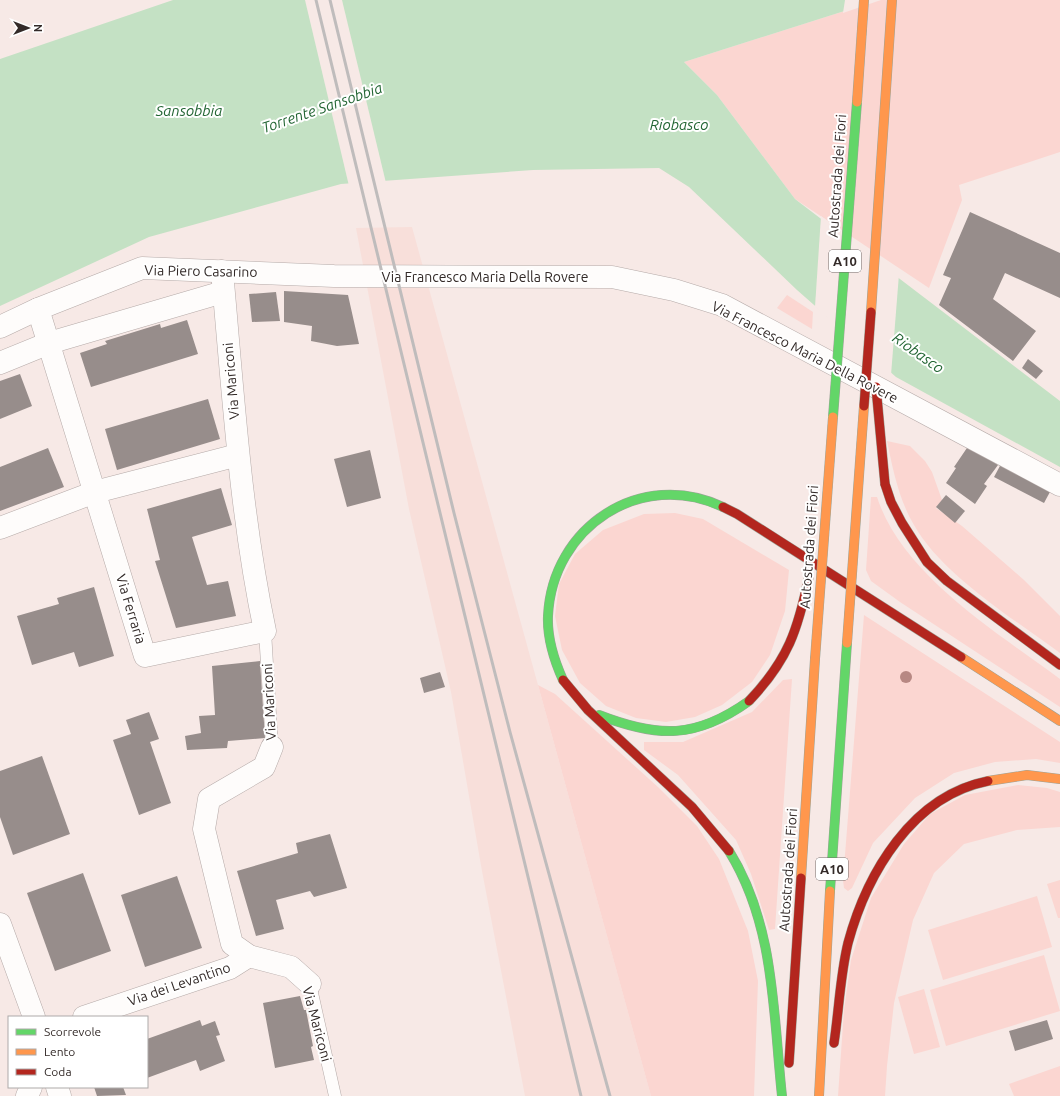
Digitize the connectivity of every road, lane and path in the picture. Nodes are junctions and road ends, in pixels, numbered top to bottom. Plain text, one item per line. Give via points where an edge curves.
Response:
1 (864, 0) edge
2 (892, 0) edge
3 (365, 276) joint
4 (222, 281) junction
5 (38, 309) junction
6 (871, 312) junction
7 (0, 326) edge
8 (49, 342) junction
9 (0, 362) edge
10 (238, 455) junction
11 (1060, 485) edge
12 (95, 492) junction
13 (827, 493) junction
14 (0, 528) edge
15 (265, 631) junction
16 (1060, 665) edge
17 (590, 712) junction
18 (1060, 721) edge
19 (272, 747) joint
20 (1060, 779) edge
21 (0, 924) edge
22 (250, 956) junction
23 (310, 984) joint
24 (34, 1016) edge
25 (87, 1016) edge
26 (833, 1050) dead end
27 (829, 1081) dead end
28 (335, 1096) edge
29 (782, 1096) edge
30 (788, 1096) edge
31 (819, 1096) edge
32 (827, 1096) edge

1 - 13 highway, Autostrada dei Fiori / A10, bridge
2 - 6 highway, A10
3 - 4 street, Via Piero Casarino
3 - 11 street, Via Francesco Maria Della Rovere via 612,277 674,290 722,306
4 - 5 street, Via Piero Casarino via 142,268
4 - 8 street, Via Piero Casarino
4 - 10 street, Via Mariconi
5 - 7 street, Via Piero Casarino
5 - 8 street, Via Ferraria
6 - 16 highway, bridge via 885,484 902,523 927,562 947,581
6 - 31 highway, A10, bridge via 825,958
8 - 9 street, Via Piero Casarino
8 - 12 street, Via Ferraria
10 - 12 street
10 - 15 street, Via Mariconi via 255,586
12 - 14 street
12 - 15 street, Via Ferraria via 145,656
13 - 17 highway, bridge via 796,634 779,667 767,684 749,701 731,715 709,726 679,732 638,729
13 - 30 highway, Autostrada dei Fiori / A10, bridge
15 - 19 lane, Via Mariconi
17 - 18 highway via 565,682 552,650 547,622 550,590 558,564 576,539 595,521 622,505 650,496 673,495 701,499 737,514
17 - 29 highway via 719,837 752,893 768,959
19 - 22 street, Via Mariconi via 264,767 209,799 204,829 232,944
20 - 26 highway via 1044,775 1019,776 990,779 964,787 921,814 902,834 885,858 868,890 848,944
21 - 24 street
22 - 23 street, Via Mariconi via 291,967
22 - 25 street, Via dei Levantino via 230,968
23 - 28 lane, Via Mariconi
27 - 32 highway

